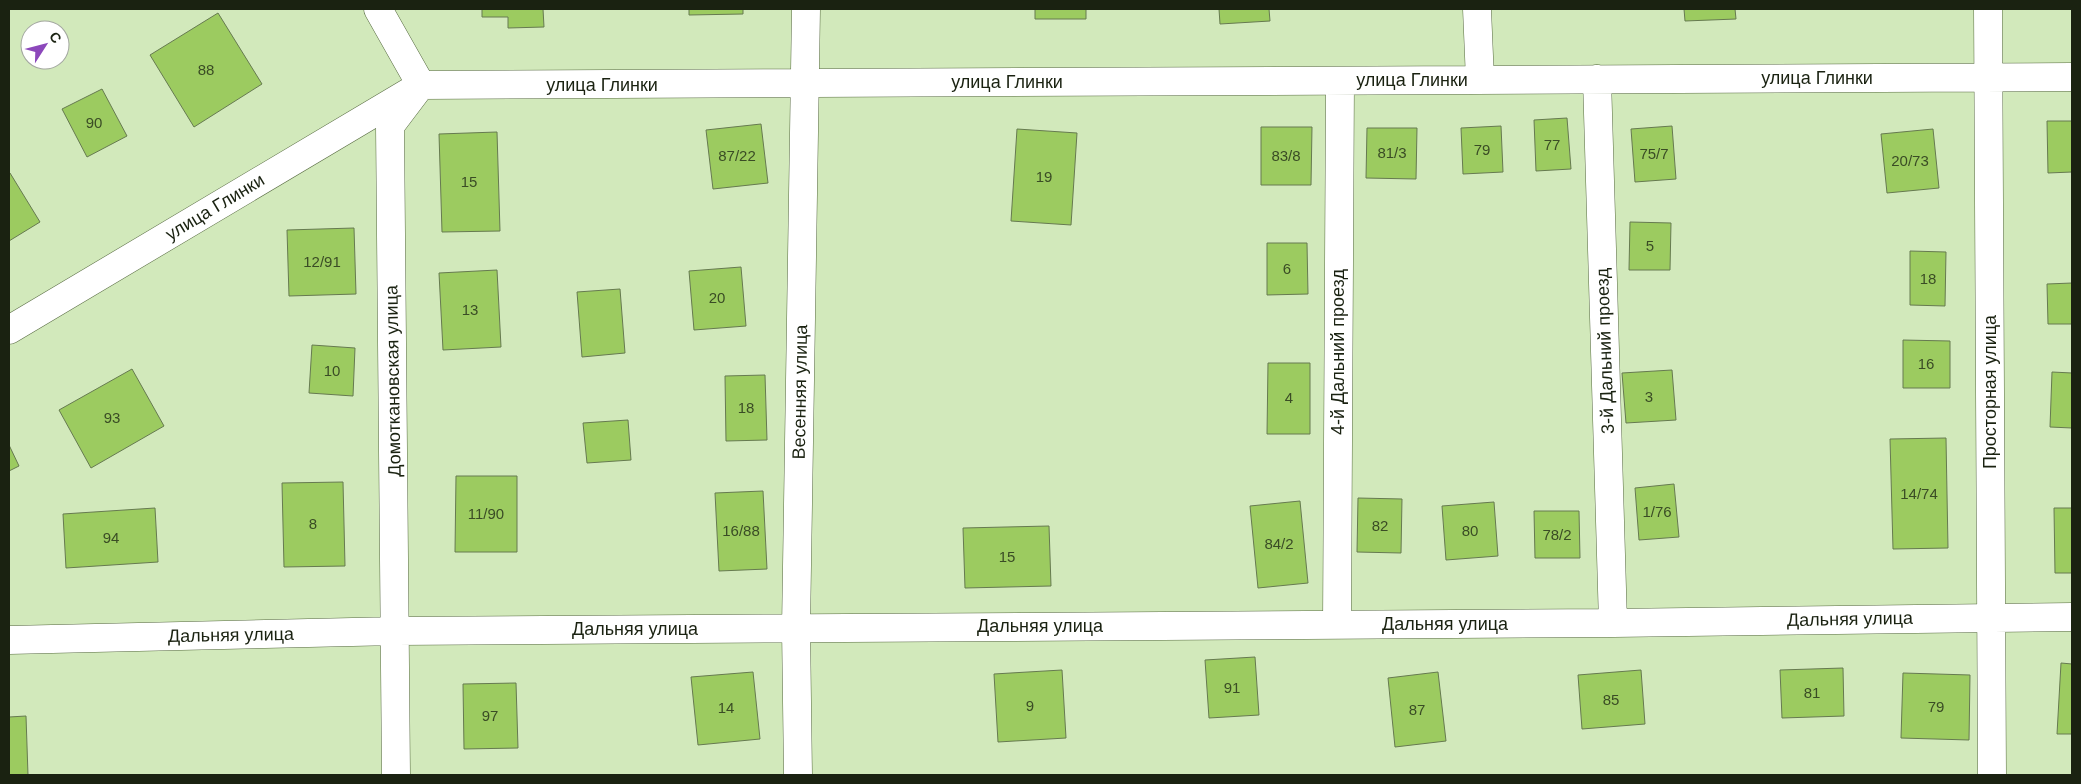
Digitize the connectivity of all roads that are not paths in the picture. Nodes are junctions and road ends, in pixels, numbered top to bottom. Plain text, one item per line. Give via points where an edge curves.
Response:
1 (378, 9) edge
2 (806, 9) edge
3 (1478, 9) edge
4 (1988, 9) edge
5 (1988, 77) junction
6 (2072, 77) edge
7 (1597, 79) junction
8 (1340, 80) junction
9 (1480, 80) junction
10 (805, 84) junction
11 (421, 85) junction
12 (9, 330) edge
13 (1991, 617) junction
14 (2072, 617) edge
15 (1613, 623) junction
16 (1337, 624) junction
17 (796, 628) junction
18 (396, 631) junction
19 (9, 640) edge
20 (396, 775) edge
21 (798, 775) edge
22 (1992, 775) edge

1 - 11 street
2 - 10 street, Весенняя улица
3 - 9 street
4 - 5 street, Просторная улица
5 - 6 street, улица Глинки
5 - 7 street, улица Глинки
5 - 13 street, Просторная улица
7 - 9 street, улица Глинки
7 - 15 street, 3-й Дальний проезд
8 - 9 street, улица Глинки
8 - 10 street, улица Глинки
8 - 16 street, 4-й Дальний проезд
10 - 11 street, улица Глинки
10 - 17 street, Весенняя улица
11 - 12 street, улица Глинки
11 - 18 street, Домоткановская улица via 390,126
13 - 14 street, Дальняя улица
13 - 15 street, Дальняя улица
13 - 22 street, Просторная улица
15 - 16 street, Дальняя улица
16 - 17 street, Дальняя улица
17 - 18 street, Дальняя улица
17 - 21 street, Весенняя улица
18 - 19 street, Дальняя улица
18 - 20 street, Домоткановская улица

